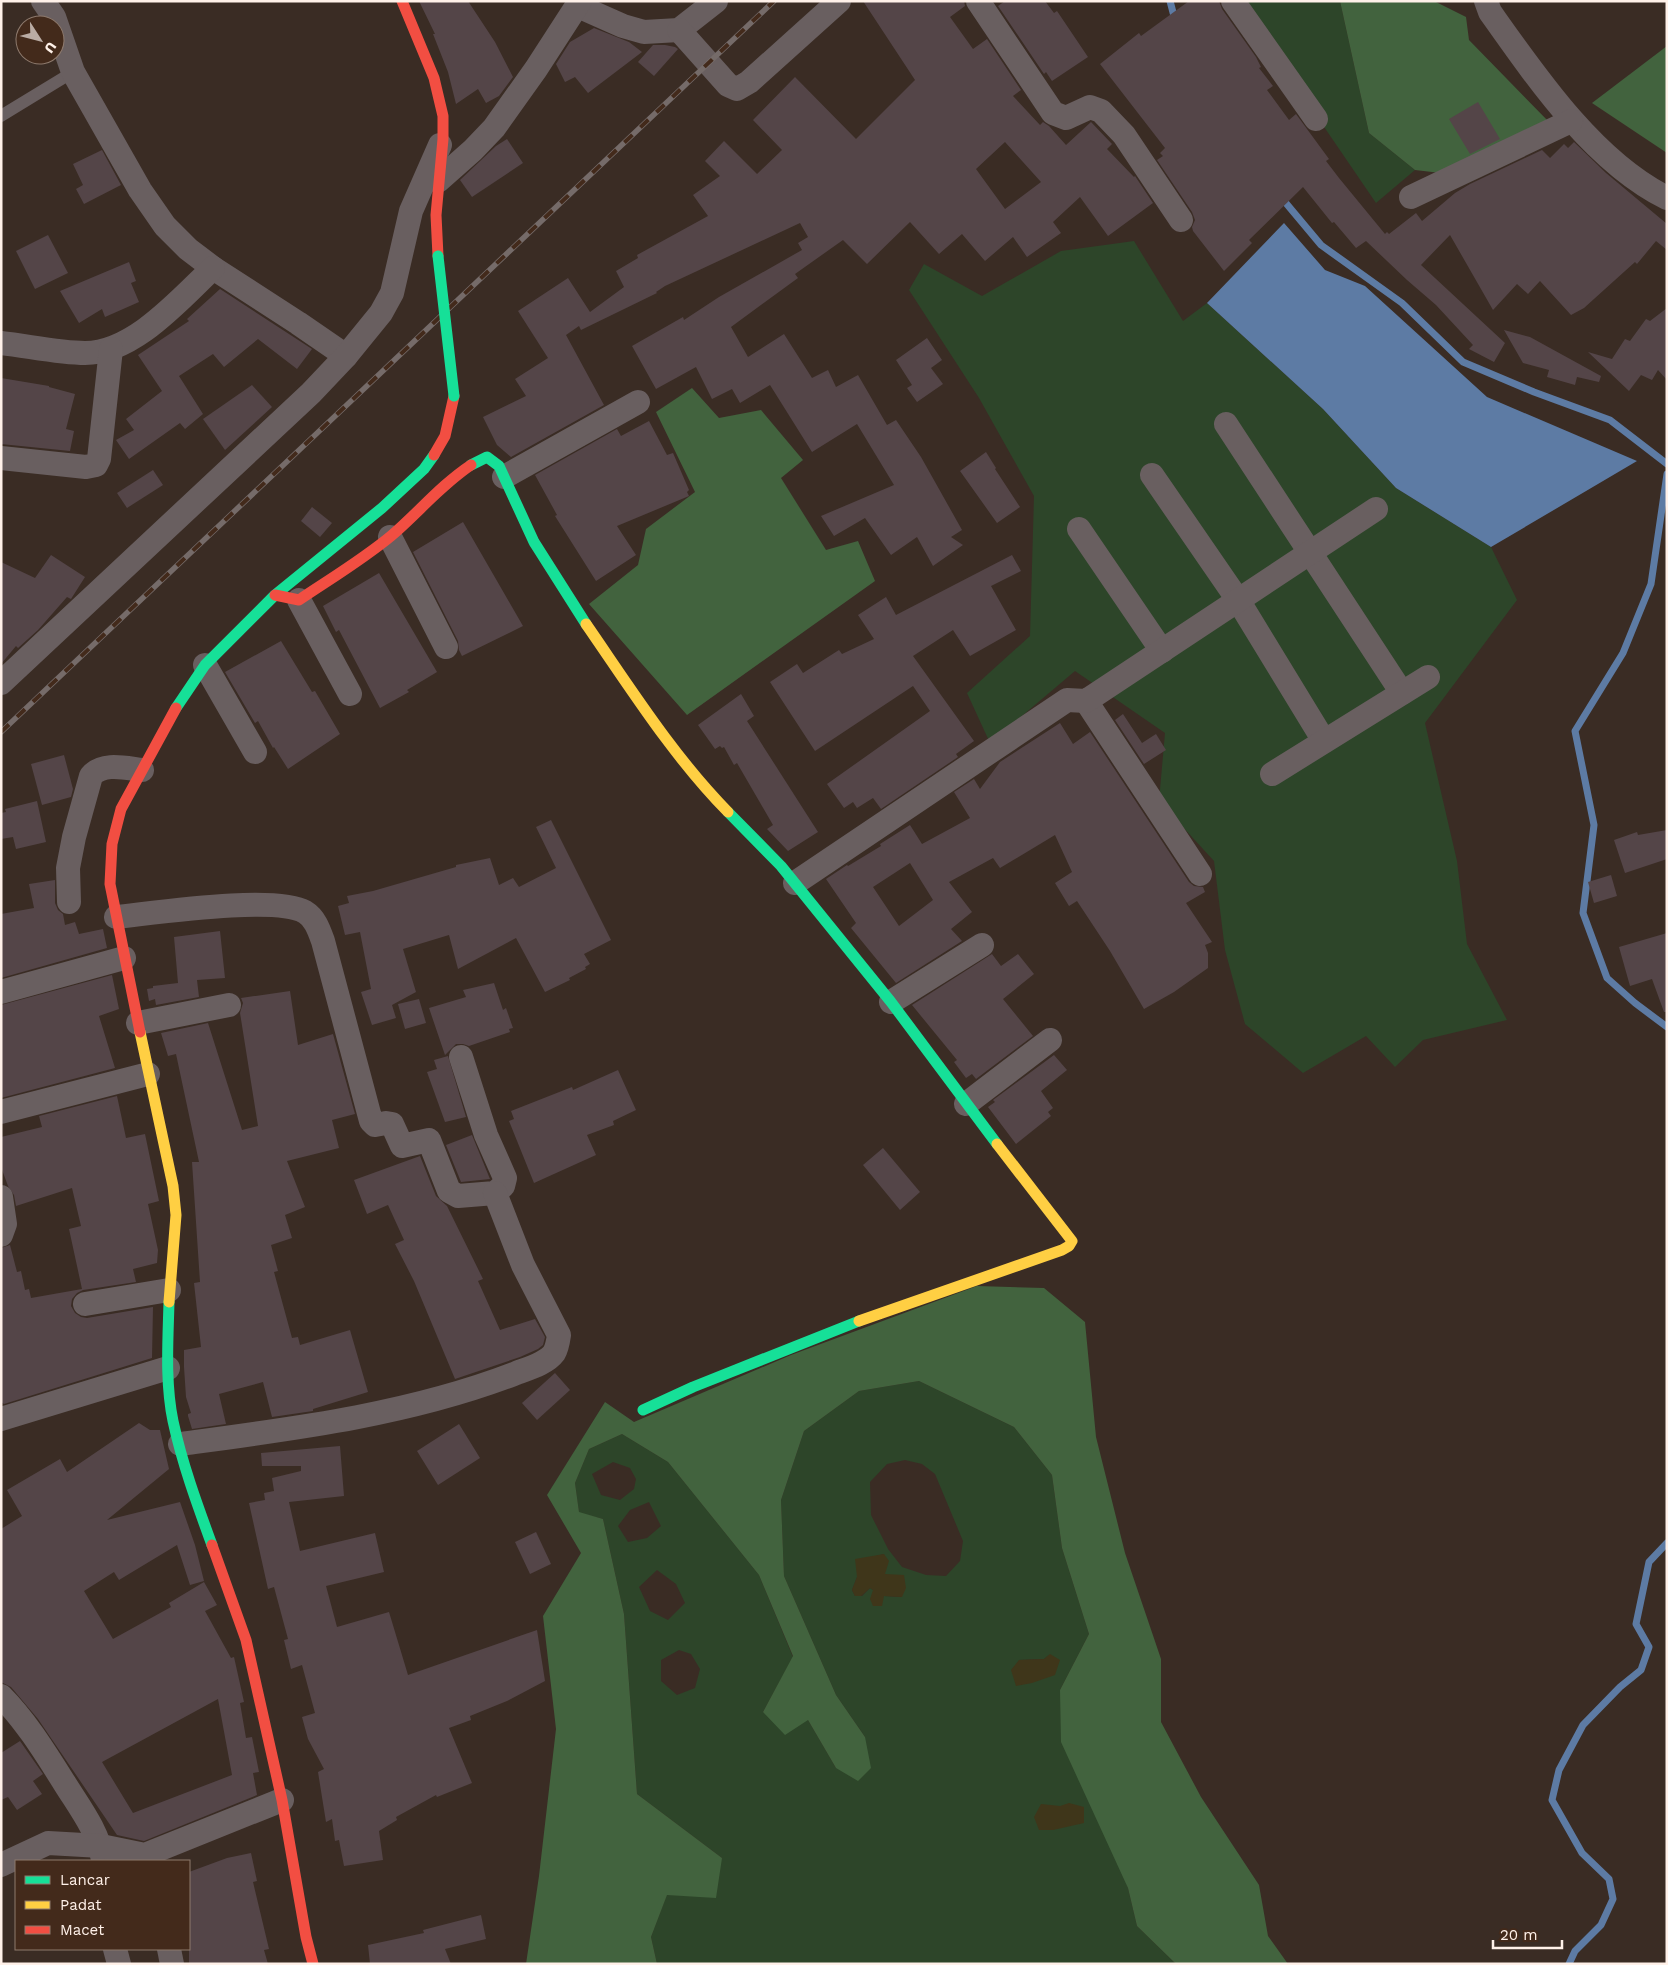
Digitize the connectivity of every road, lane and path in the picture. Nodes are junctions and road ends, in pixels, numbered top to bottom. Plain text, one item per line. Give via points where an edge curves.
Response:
1 (43, 1) edge
2 (402, 1) edge
3 (716, 1) edge
4 (839, 1) edge
5 (978, 1) edge
6 (1233, 1) edge
7 (1486, 1) edge
8 (579, 3) edge
9 (679, 30) junction
10 (73, 72) junction
11 (1, 116) edge
12 (1316, 119) dead end
13 (1571, 120) junction
14 (443, 139) junction
15 (438, 181) junction
16 (1411, 197) dead end
17 (1667, 198) edge
18 (1181, 220) dead end
19 (213, 268) junction
20 (1, 343) edge
21 (110, 349) junction
22 (346, 356) junction
23 (638, 402) dead end
24 (1226, 424) dead end
25 (1, 458) edge
26 (1152, 475) dead end
27 (504, 477) junction
28 (1376, 509) dead end
29 (1079, 528) dead end
30 (390, 538) junction
31 (1310, 552) junction
32 (275, 595) junction
33 (299, 600) junction
34 (1238, 600) junction
35 (446, 647) dead end
36 (1162, 651) junction
37 (205, 665) junction
38 (1428, 677) dead end
39 (1, 683) edge
40 (1402, 693) junction
41 (350, 694) dead end
42 (1086, 701) junction
43 (1324, 741) junction
44 (256, 752) dead end
45 (142, 770) junction
46 (1272, 774) dead end
47 (1200, 874) dead end
48 (795, 883) junction
49 (69, 902) dead end
50 (116, 917) junction
51 (982, 945) dead end
52 (124, 958) junction
53 (1, 992) edge
54 (891, 1002) junction
55 (229, 1005) dead end
56 (138, 1023) junction
57 (1050, 1040) dead end
58 (461, 1057) dead end
59 (148, 1074) junction
60 (966, 1104) junction
61 (1, 1112) edge
62 (495, 1192) junction
63 (1, 1196) edge
64 (1, 1235) edge
65 (169, 1290) junction
66 (85, 1304) dead end
67 (168, 1368) junction
68 (643, 1410) dead end
69 (1, 1419) edge
70 (180, 1444) junction
71 (1, 1696) edge
72 (282, 1800) junction
73 (102, 1854) edge
74 (146, 1858) edge
75 (1, 1865) edge
76 (115, 1950) edge
77 (168, 1950) edge
78 (119, 1964) edge
79 (172, 1964) edge
80 (313, 1964) edge

1 - 10 street via 54,17
2 - 14 street via 434,78 443,116
3 - 9 street
4 - 9 street via 749,82 737,89 728,85
5 - 18 street via 1053,113 1066,118 1090,107 1101,111 1124,135
6 - 12 street
7 - 13 street via 1495,20
8 - 9 street via 623,26 644,32
8 - 15 street via 494,128
10 - 11 lane
10 - 19 street via 140,190 165,226
13 - 16 street
13 - 17 street via 1630,176
14 - 15 street
14 - 22 street via 411,211 392,293 381,313
15 - 32 street, bridge via 438,256 454,396 445,436 424,469 382,508
19 - 21 street via 164,314 136,336
19 - 22 street
20 - 21 street via 86,353
21 - 25 street via 100,459 96,465 86,468
22 - 39 street via 311,393
23 - 27 street
24 - 31 street
26 - 34 street
27 - 30 street via 498,466 487,457 477,462
27 - 48 street via 534,542 572,604 658,729 701,785
28 - 31 street
29 - 36 street
30 - 33 street
30 - 35 street
31 - 34 street
31 - 40 street
32 - 33 street
32 - 37 street
33 - 41 street
34 - 36 street
34 - 43 street
36 - 42 street
37 - 44 street
37 - 45 street via 169,719
38 - 40 street
40 - 43 street
42 - 47 street
42 - 48 street via 1066,700
43 - 46 street
45 - 49 street via 107,767 96,770 91,776 68,868
45 - 50 street via 115,827 110,884
48 - 54 street
50 - 52 street
50 - 62 street via 266,904 302,910 308,914 318,927 371,1121 376,1125 392,1124 402,1146 429,1140 453,1194
51 - 54 street
52 - 53 street
52 - 56 street
54 - 60 street
55 - 56 street
56 - 59 street
57 - 60 street
58 - 62 street via 486,1136 505,1178 503,1186
59 - 61 street
59 - 65 street via 173,1186 176,1215
60 - 68 street via 1070,1237 1070,1245 851,1324
62 - 70 street via 522,1265 558,1335 553,1354 536,1365 486,1384 420,1403 302,1427
63 - 64 street via 5,1224
65 - 66 street
65 - 67 street
67 - 69 street
67 - 70 street via 173,1418
70 - 72 street via 188,1479 246,1640
71 - 73 street via 52,1763 88,1821
72 - 74 street
72 - 80 street
73 - 74 street
73 - 75 street via 48,1843
76 - 78 street
77 - 79 street

